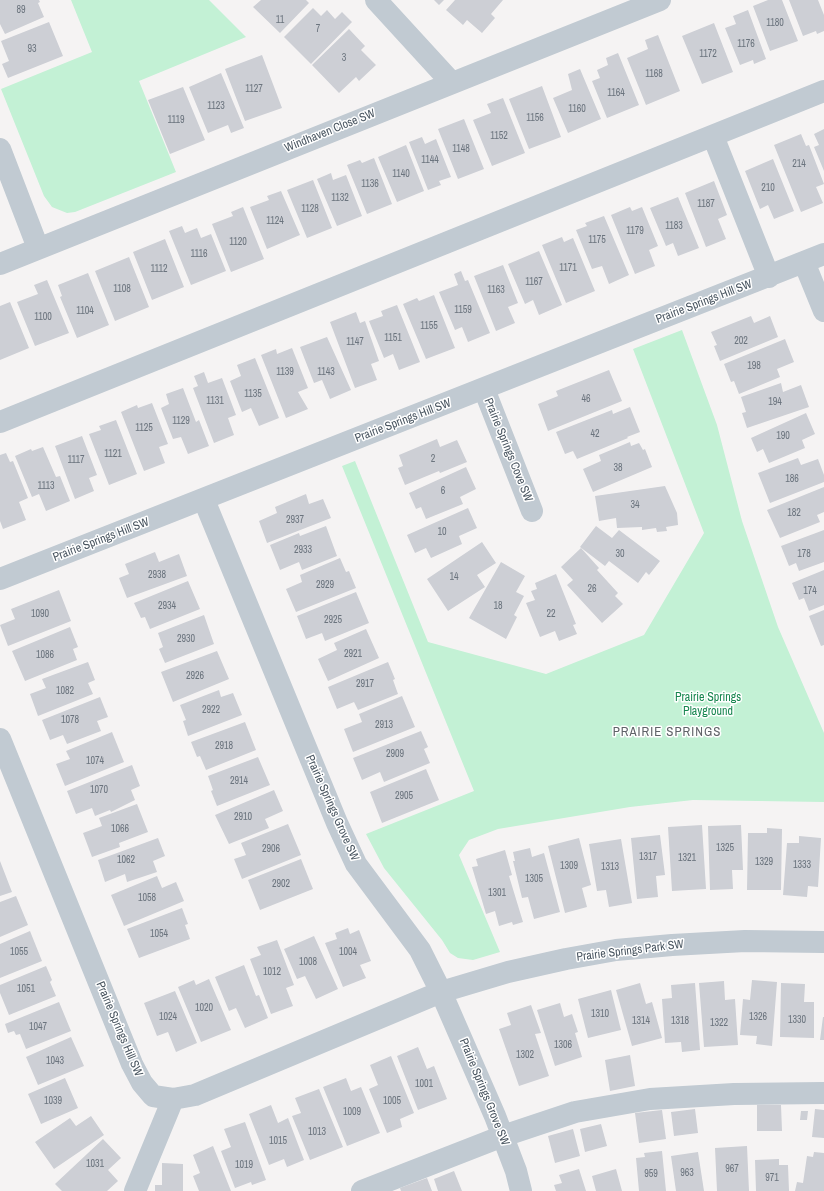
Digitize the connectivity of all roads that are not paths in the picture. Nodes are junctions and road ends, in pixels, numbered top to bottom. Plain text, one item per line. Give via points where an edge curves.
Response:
1 (376, 0) edge
2 (660, 0) edge
3 (452, 83) junction
4 (824, 91) edge
5 (713, 136) junction
6 (0, 149) edge
7 (38, 248) junction
8 (824, 254) edge
9 (804, 262) junction
10 (0, 264) edge
11 (769, 277) junction
12 (824, 311) edge
13 (484, 389) junction
14 (0, 422) edge
15 (204, 500) junction
16 (532, 510) dead end
17 (0, 579) edge
18 (0, 739) edge
19 (824, 942) edge
20 (441, 992) junction
21 (824, 1093) edge
22 (173, 1099) junction
23 (503, 1136) junction
24 (135, 1191) edge
25 (362, 1191) edge
26 (521, 1191) edge

1 - 3 street
2 - 3 street, Windhaven Close SW
3 - 7 street, Windhaven Close SW
4 - 5 street
5 - 11 street
5 - 14 street
6 - 7 street
7 - 10 street, Windhaven Close SW
8 - 9 street, Prairie Springs Hill SW
9 - 11 street, Prairie Springs Hill SW
9 - 12 street
11 - 13 street, Prairie Springs Hill SW
13 - 15 street, Prairie Springs Hill SW
13 - 16 street, Prairie Springs Cove SW
15 - 17 street, Prairie Springs Hill SW
15 - 20 street, Prairie Springs Grove SW via 356,864 420,950
18 - 22 street, Prairie Springs Hill SW via 132,1064 142,1083 154,1096
19 - 20 street, Prairie Springs Park SW via 745,941 616,950 508,972
20 - 22 street, Prairie Springs Hill SW via 196,1095
20 - 23 street, Prairie Springs Grove SW via 479,1075
21 - 23 street via 734,1094 650,1099 575,1112
22 - 24 street
23 - 25 street
23 - 26 street, Prairie Springs Grove SW

